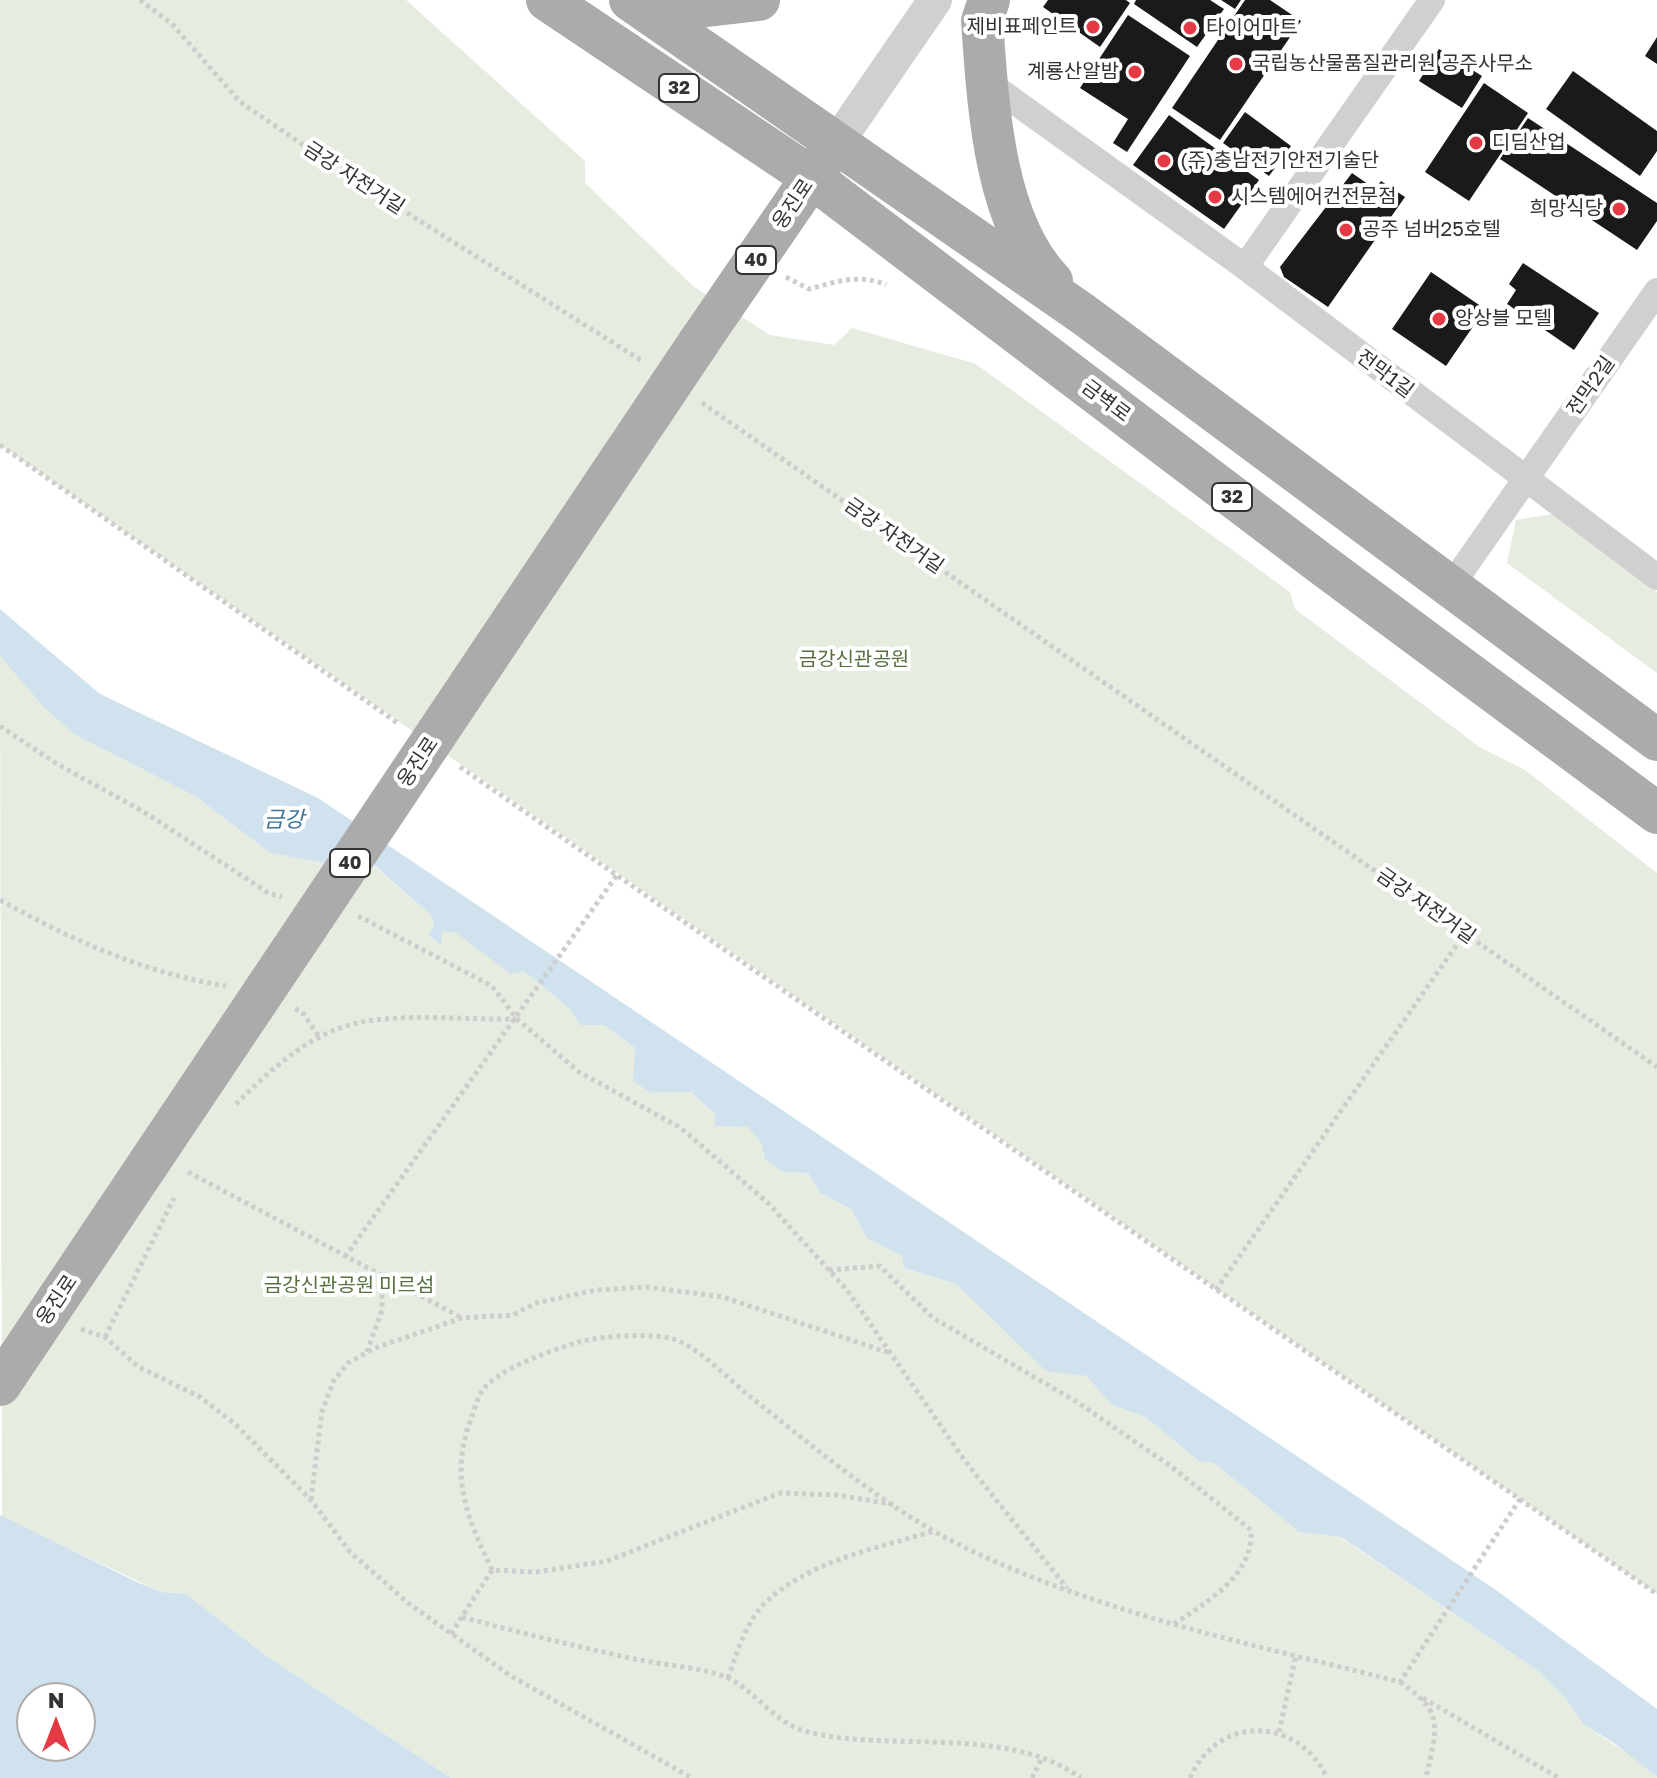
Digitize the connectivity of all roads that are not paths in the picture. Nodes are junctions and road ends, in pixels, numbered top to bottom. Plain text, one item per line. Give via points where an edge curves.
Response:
1 (547, 0) edge
2 (595, 0) edge
3 (759, 0) edge
4 (935, 0) edge
5 (989, 0) edge
6 (1432, 0) edge
7 (658, 7) edge
8 (986, 81) junction
9 (838, 141) junction
10 (811, 177) junction
11 (1245, 267) junction
12 (1657, 291) edge
13 (989, 312) junction
14 (1083, 314) junction
15 (1240, 428) junction
16 (1525, 480) junction
17 (1657, 577) edge
18 (1451, 586) junction
19 (1657, 740) edge
20 (1657, 813) edge
21 (0, 1385) edge

1 - 10 main road, 금벽로 / 32
2 - 7 main road via 644,34 661,29
3 - 7 main road
4 - 9 street
5 - 8 main road via 982,21
6 - 11 street
7 - 9 main road, 32
8 - 11 street, 전막1길
8 - 14 main road via 1000,179 1035,264
9 - 10 main road, 웅진로 / 40
9 - 14 main road, 32
10 - 13 main road, 금벽로 / 32
10 - 21 main road, 웅진로 / 40, bridge
11 - 16 street, 전막1길
12 - 16 street, 전막2길
13 - 15 main road via 982,294 990,284 1000,285 1190,426 1211,434
13 - 20 main road, 금벽로 / 32
14 - 15 main road, 32
15 - 18 main road, 32
16 - 17 street
16 - 18 street, 전막2길
18 - 19 main road, 32

